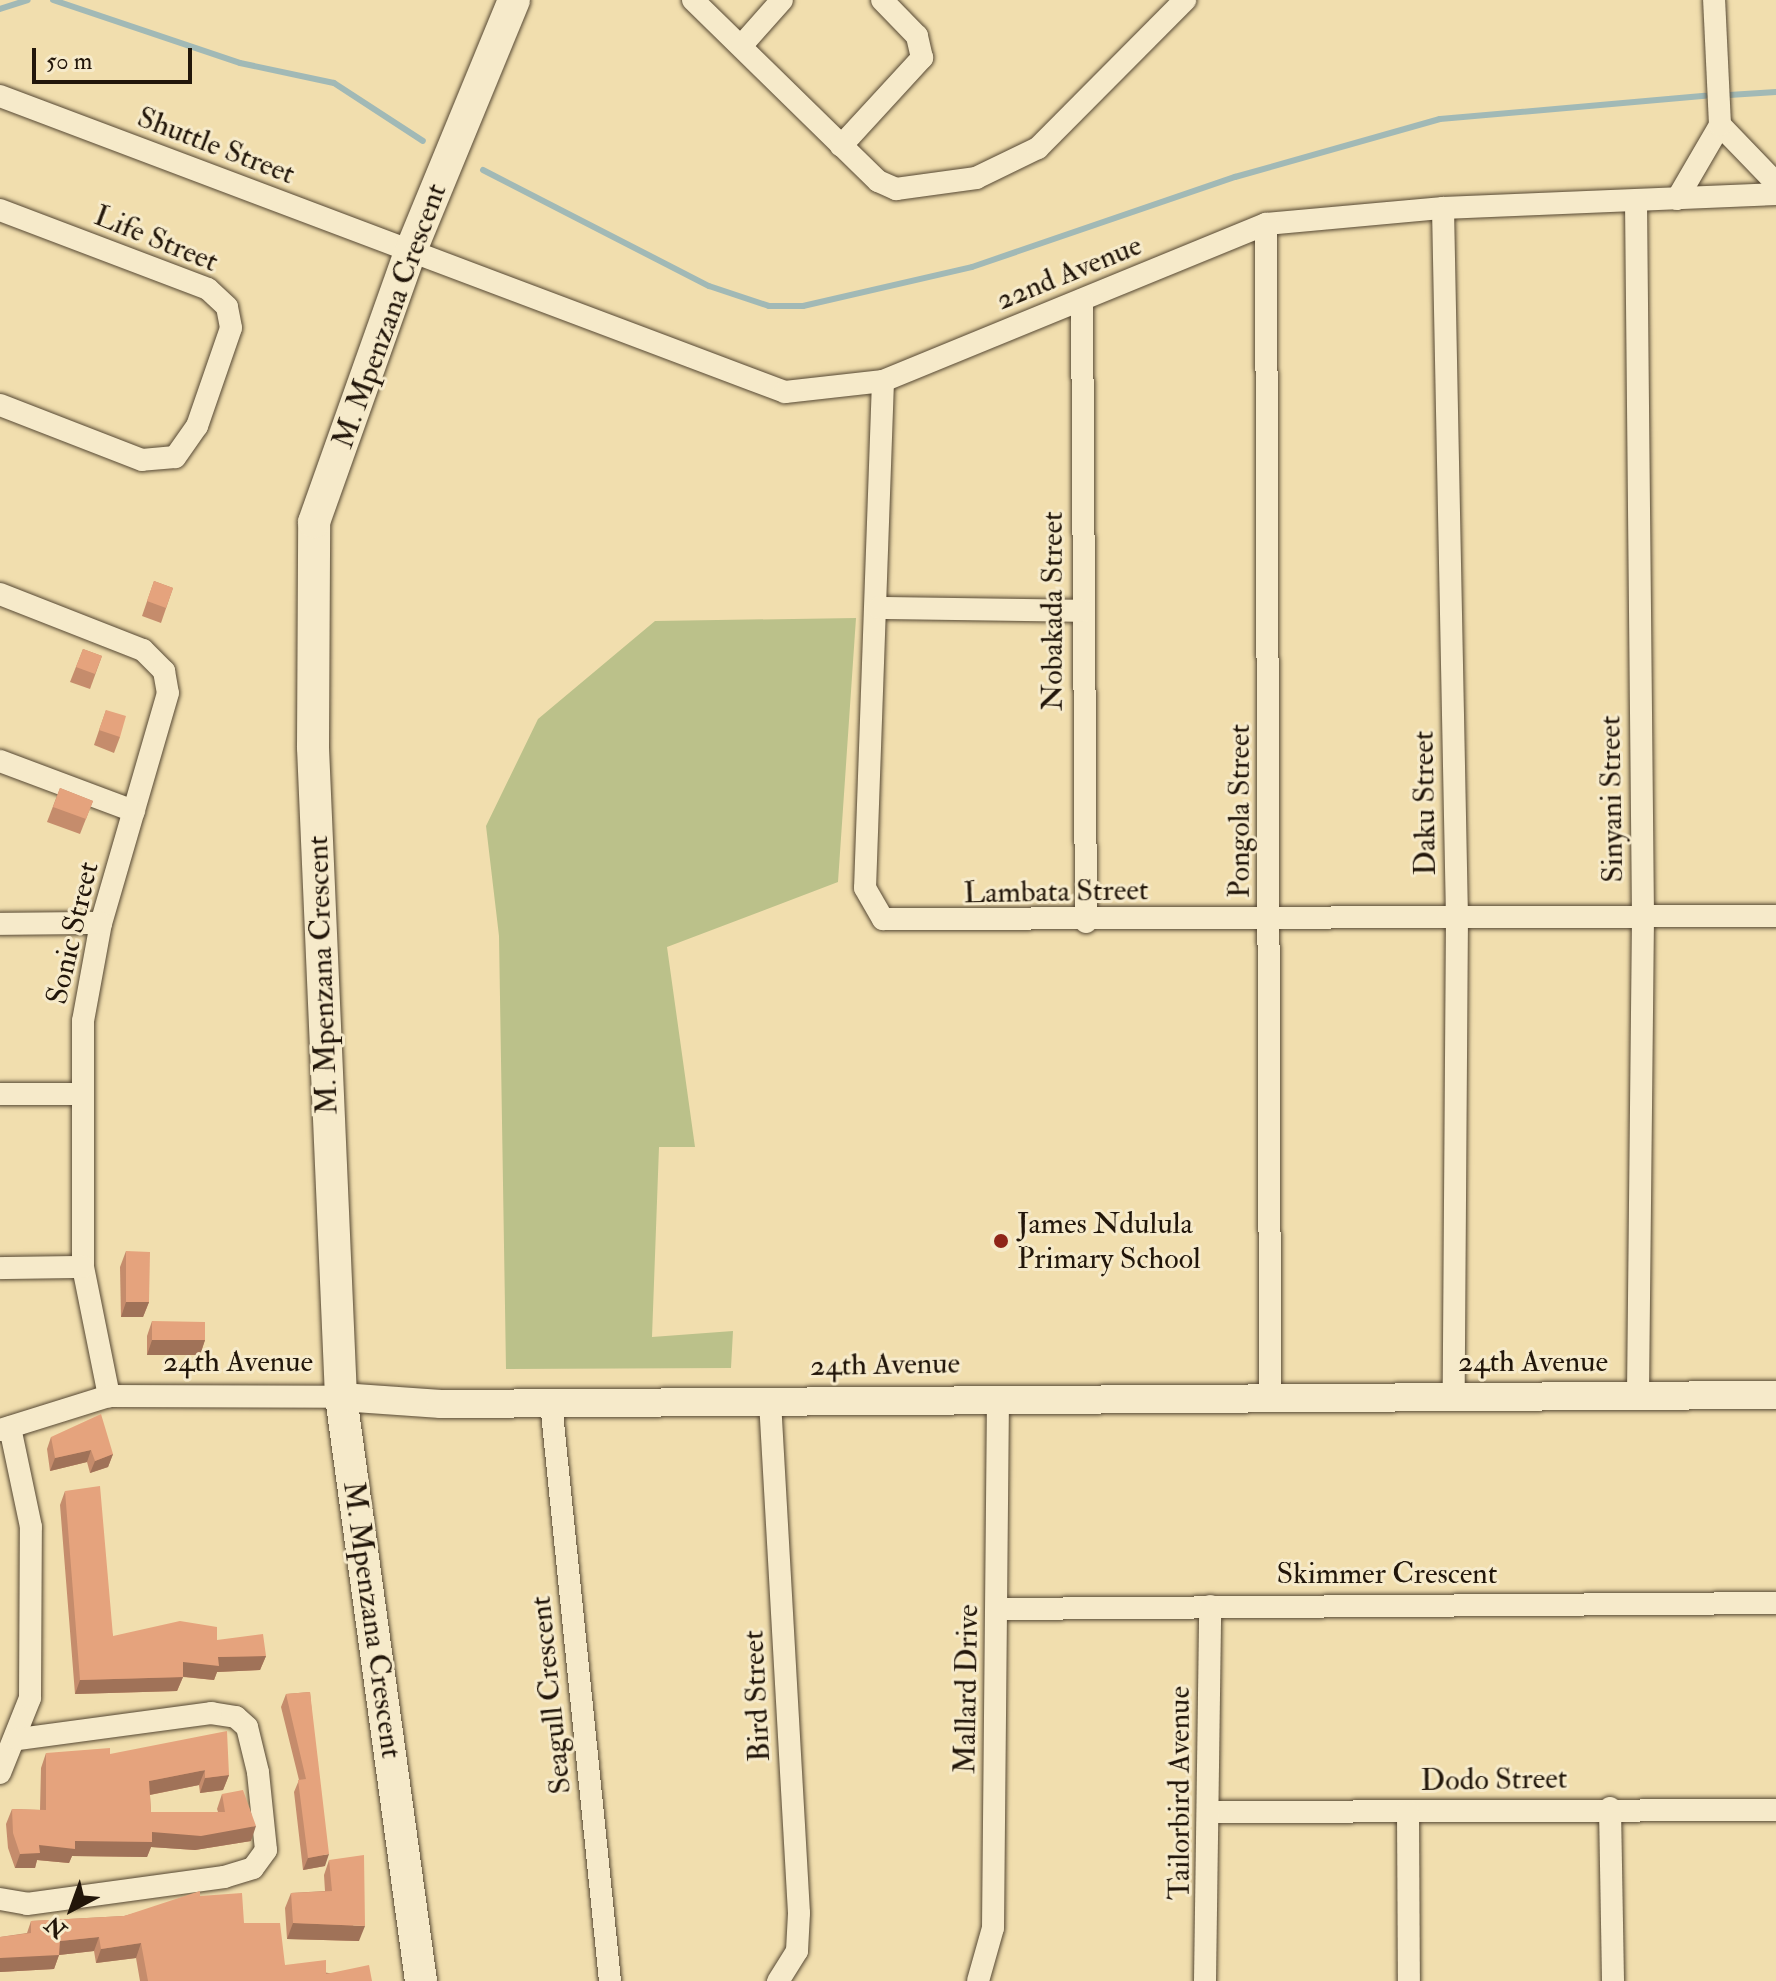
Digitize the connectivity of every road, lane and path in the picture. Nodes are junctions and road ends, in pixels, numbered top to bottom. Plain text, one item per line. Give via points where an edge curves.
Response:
1 (514, 0) edge
2 (693, 0) edge
3 (782, 0) edge
4 (882, 0) edge
5 (1185, 0) edge
6 (1714, 0) edge
7 (742, 45) junction
8 (0, 96) edge
9 (1720, 125) junction
10 (841, 146) junction
11 (1776, 183) edge
12 (1776, 194) edge
13 (1677, 199) junction
14 (1636, 201) junction
15 (1443, 208) junction
16 (0, 210) edge
17 (1266, 224) junction
18 (411, 250) junction
19 (1082, 300) junction
20 (883, 381) junction
21 (0, 405) edge
22 (0, 594) edge
23 (879, 608) junction
24 (1083, 611) junction
25 (0, 761) edge
26 (134, 811) junction
27 (1457, 915) junction
28 (1271, 916) junction
29 (1776, 916) edge
30 (1643, 917) junction
31 (1086, 922) junction
32 (101, 923) junction
33 (0, 924) edge
34 (0, 1094) edge
35 (82, 1094) junction
36 (83, 1267) junction
37 (0, 1268) edge
38 (1776, 1395) edge
39 (109, 1396) junction
40 (1638, 1396) junction
41 (341, 1397) junction
42 (998, 1397) junction
43 (1454, 1397) junction
44 (1270, 1398) junction
45 (770, 1401) junction
46 (551, 1403) junction
47 (5, 1429) edge
48 (1776, 1603) edge
49 (1210, 1606) junction
50 (999, 1609) junction
51 (18, 1739) junction
52 (0, 1773) edge
53 (1610, 1808) junction
54 (1776, 1810) edge
55 (1212, 1812) junction
56 (1408, 1812) junction
57 (0, 1899) edge
58 (421, 1981) edge
59 (610, 1981) edge
60 (778, 1981) edge
61 (978, 1981) edge
62 (1205, 1981) edge
63 (1409, 1981) edge
64 (1613, 1981) edge

1 - 18 main road, M. Mpenzana Crescent
2 - 7 street
3 - 7 street
4 - 10 street via 917,36 922,58
5 - 10 street via 1038,148 996,171 896,189
6 - 9 street
7 - 10 street
8 - 18 street, Shuttle Street
9 - 11 street
9 - 13 street
12 - 13 street, 22nd Avenue
13 - 14 street, 22nd Avenue
14 - 15 street, 22nd Avenue
14 - 30 street, Sinyani Street
15 - 17 street, 22nd Avenue
15 - 27 street, Daku Street
16 - 21 street, Life Street via 208,289 227,307 231,328 197,426 175,457 142,460
17 - 19 street, 22nd Avenue
17 - 28 street, Pongola Street
18 - 20 street, 22nd Avenue via 747,382 785,392
18 - 41 main road, M. Mpenzana Crescent via 314,522 313,747
19 - 20 street, 22nd Avenue
19 - 24 street, Nobakada Street
20 - 23 street, Lambata Street
22 - 26 street, Sonic Street via 134,645 164,671 167,707
23 - 24 street
23 - 31 street, Lambata Street via 865,888 871,907 898,924
24 - 31 street, Nobakada Street
25 - 26 street
26 - 32 street, Sonic Street
27 - 28 street, Lambata Street
27 - 30 street, Lambata Street
27 - 43 street, Daku Street
28 - 31 street, Lambata Street
28 - 44 street, Pongola Street
29 - 30 street, Lambata Street
30 - 40 street, Sinyani Street
32 - 33 street
32 - 35 street, Sonic Street via 83,1021
34 - 35 street
35 - 36 street, Sonic Street
36 - 37 street
36 - 39 street, Sonic Street
38 - 40 street, 24th Avenue
39 - 41 street, 24th Avenue
39 - 47 street, 24th Avenue
40 - 43 street, 24th Avenue
41 - 46 street, 24th Avenue
41 - 58 main road, M. Mpenzana Crescent
42 - 44 street, 24th Avenue
42 - 45 street, 24th Avenue
42 - 50 street, Mallard Drive
43 - 44 street, 24th Avenue
45 - 46 street, 24th Avenue
45 - 60 street, Bird Street via 799,1913 797,1951
46 - 59 street, Seagull Crescent
47 - 51 street via 31,1527 30,1698
48 - 49 street, Skimmer Crescent
49 - 50 street, Skimmer Crescent
49 - 55 street, Tailorbird Avenue
50 - 61 street, Mallard Drive via 993,1928
51 - 52 street
51 - 57 street via 211,1713 236,1717 247,1727 258,1772 266,1850 253,1868 224,1877 27,1904
53 - 54 street, Dodo Street
53 - 56 street, Dodo Street
53 - 64 street
55 - 56 street, Dodo Street
55 - 62 street, Tailorbird Avenue
56 - 63 street

